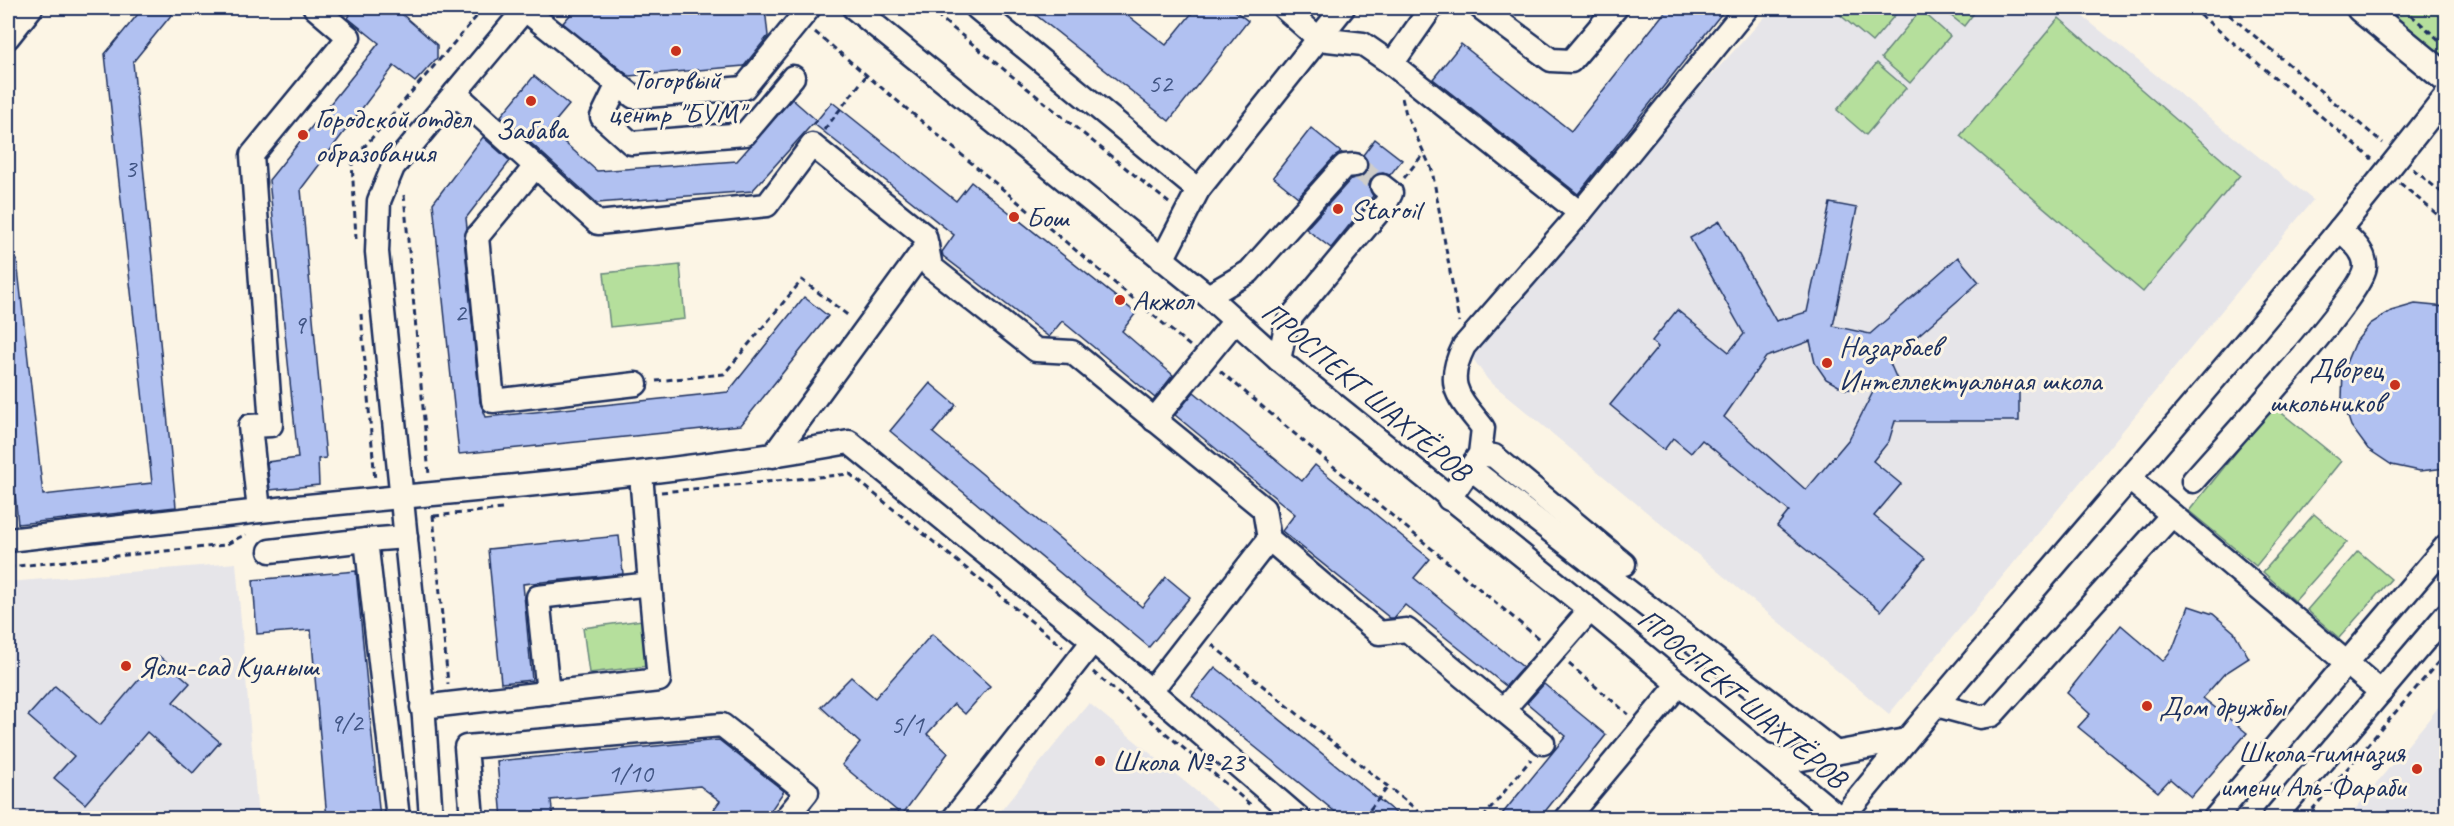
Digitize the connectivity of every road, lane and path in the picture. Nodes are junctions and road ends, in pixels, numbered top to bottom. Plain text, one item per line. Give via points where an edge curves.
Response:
1 (31, 8) edge
2 (315, 8) edge
3 (525, 8) edge
4 (854, 8) edge
5 (928, 8) edge
6 (977, 8) edge
7 (1284, 8) edge
8 (1343, 8) edge
9 (1431, 8) edge
10 (1481, 8) edge
11 (1616, 8) edge
12 (1747, 8) edge
13 (2192, 8) edge
14 (2221, 8) edge
15 (2361, 8) edge
16 (2403, 8) edge
17 (804, 14) edge
18 (8, 36) edge
19 (1319, 39) junction
20 (2446, 45) edge
21 (1392, 64) junction
22 (866, 76) junction
23 (793, 77) dead end
24 (2446, 78) edge
25 (618, 84) junction
26 (455, 93) junction
27 (2446, 96) edge
28 (812, 145) junction
29 (1425, 153) junction
30 (2393, 164) junction
31 (1355, 165) dead end
32 (534, 168) junction
33 (403, 184) dead end
34 (1198, 190) junction
35 (1386, 190) joint
36 (2446, 196) edge
37 (1580, 213) junction
38 (1185, 215) junction
39 (2446, 222) edge
40 (2340, 229) junction
41 (927, 245) junction
42 (1162, 260) junction
43 (1208, 296) junction
44 (1235, 321) junction
45 (865, 329) junction
46 (1464, 346) junction
47 (1205, 358) junction
48 (1279, 360) junction
49 (636, 384) joint
50 (1154, 420) junction
51 (773, 456) junction
52 (1475, 461) junction
53 (2130, 480) junction
54 (2193, 481) dead end
55 (641, 484) junction
56 (401, 498) junction
57 (1449, 499) junction
58 (512, 508) dead end
59 (429, 509) junction
60 (2172, 515) junction
61 (258, 522) junction
62 (406, 537) junction
63 (8, 540) edge
64 (366, 540) junction
65 (1269, 540) junction
66 (2446, 546) edge
67 (270, 551) dead end
68 (1623, 564) dead end
69 (8, 567) edge
70 (650, 584) junction
71 (1590, 610) junction
72 (2446, 615) edge
73 (1196, 633) junction
74 (1093, 641) junction
75 (1554, 652) junction
76 (2446, 653) edge
77 (1078, 660) junction
78 (2347, 663) junction
79 (1679, 684) junction
80 (1151, 691) junction
81 (2381, 692) junction
82 (548, 693) junction
83 (450, 704) junction
84 (1936, 705) junction
85 (422, 707) junction
86 (1503, 710) junction
87 (1643, 727) junction
88 (1906, 740) junction
89 (1543, 743) joint
90 (1761, 753) junction
91 (1836, 753) junction
92 (1388, 787) junction
93 (1257, 811) dead end
94 (398, 819) edge
95 (431, 819) edge
96 (472, 819) edge
97 (786, 819) edge
98 (954, 819) edge
99 (1299, 819) edge
100 (1363, 819) edge
101 (1427, 819) edge
102 (1484, 819) edge
103 (1567, 819) edge
104 (1841, 819) edge
105 (2215, 819) edge
106 (2274, 819) edge
107 (2305, 819) edge

1 - 18 street
2 - 61 street via 349,37 252,155 271,425 250,426
3 - 25 street
3 - 26 street
4 - 42 street, ПРОСПЕКТ ШАХТЁРОВ
5 - 38 path
6 - 34 street
7 - 19 street
8 - 19 street
9 - 21 street
10 - 11 street via 1551,60 1560,62 1571,62
12 - 37 street
13 - 30 path
14 - 30 path
15 - 24 main road
16 - 20 path
17 - 22 path
17 - 25 street via 744,88 634,97
19 - 21 street via 1363,44
19 - 34 street
21 - 29 path via 1406,114
21 - 37 street
22 - 28 path
22 - 47 path
23 - 25 street via 745,134 631,143 602,117
26 - 32 street
26 - 56 street via 393,167 379,201 377,252
27 - 30 street
28 - 32 street via 767,205 598,223
28 - 41 street via 925,236
29 - 35 path
29 - 46 path via 1432,170
30 - 36 path
30 - 39 path
30 - 40 street
31 - 43 street via 1344,166 1249,272
32 - 49 street via 477,237 493,400
33 - 59 path
34 - 38 street
35 - 48 street via 1386,203 1292,316
37 - 46 street
38 - 42 street
40 - 53 street
40 - 54 street via 2362,253 2366,267 2360,284
41 - 45 street
41 - 50 street via 931,267 1036,350 1072,352
42 - 43 street, ПРОСПЕКТ ШАХТЁРОВ
43 - 44 street, ПРОСПЕКТ ШАХТЁРОВ
44 - 47 street
44 - 48 street, ПРОСПЕКТ ШАХТЁРОВ
45 - 49 path via 802,280 724,374
45 - 51 street
46 - 52 street via 1454,367 1457,395 1484,428
47 - 50 street
47 - 75 path
48 - 57 street, ПРОСПЕКТ ШАХТЁРОВ
50 - 65 street via 1263,509
51 - 55 street
51 - 74 street via 849,442
52 - 57 street
52 - 68 street via 1494,456
52 - 91 street
53 - 60 street
53 - 84 street
55 - 59 street
55 - 70 street
55 - 77 path via 850,474
56 - 59 street
56 - 61 street
56 - 62 street
57 - 71 street, ПРОСПЕКТ ШАХТЁРОВ
58 - 59 path
59 - 83 path
60 - 78 street
60 - 84 street via 1992,715 1980,717
61 - 63 street
61 - 69 path via 225,545
62 - 64 street
62 - 85 street
64 - 67 street
64 - 94 street
65 - 73 street
65 - 86 street via 1379,633 1407,630
66 - 78 street
70 - 82 street via 660,680
70 - 82 street via 538,597
71 - 75 street
71 - 79 street, ПРОСПЕКТ ШАХТЁРОВ
72 - 81 street
73 - 80 street
73 - 92 path
74 - 77 street
74 - 80 street
75 - 86 street
75 - 87 path
76 - 107 path
77 - 93 path
77 - 98 street
78 - 81 street
78 - 105 street
79 - 87 street
79 - 90 street, ПРОСПЕКТ ШАХТЁРОВ
80 - 99 street
81 - 106 street
82 - 83 street
83 - 85 street
84 - 88 street
85 - 95 street
86 - 89 street
87 - 103 street
88 - 91 street
88 - 104 street
89 - 102 path
90 - 91 street via 1781,761
90 - 104 street, ПРОСПЕКТ ШАХТЁРОВ
92 - 100 path
92 - 101 path
96 - 97 street via 466,747 722,725 807,792

